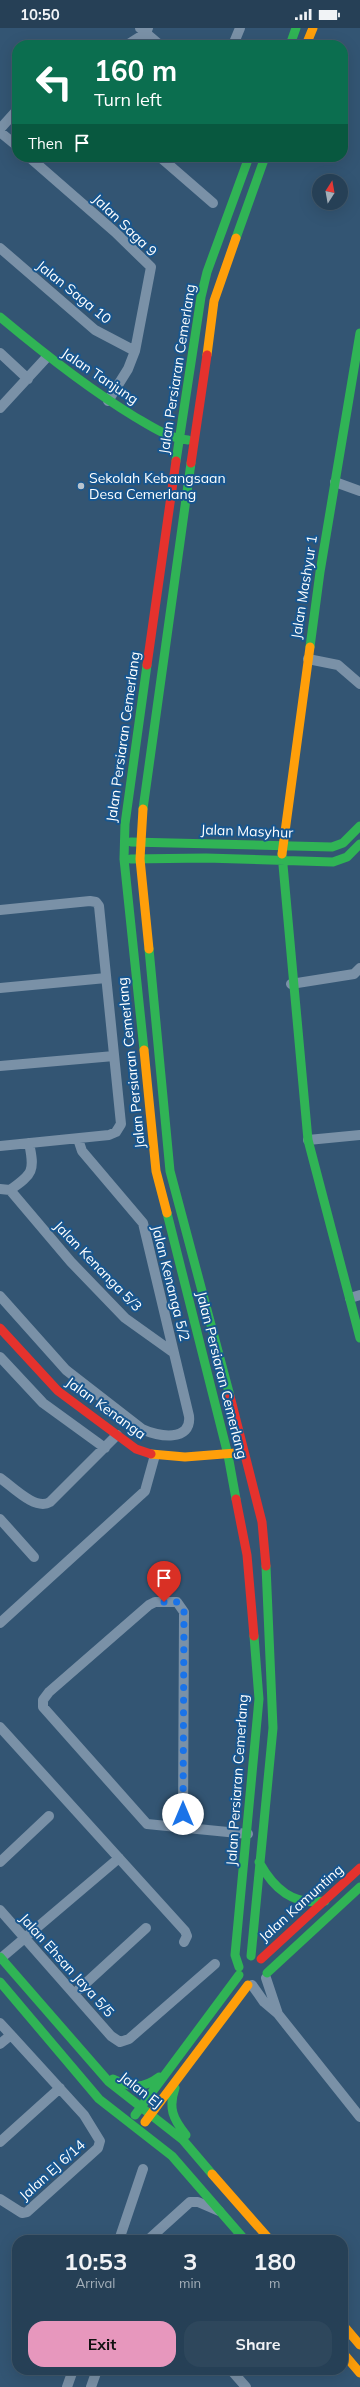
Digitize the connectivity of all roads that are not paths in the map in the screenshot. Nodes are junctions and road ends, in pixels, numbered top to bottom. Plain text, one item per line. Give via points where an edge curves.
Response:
1 (240, 28) edge
2 (296, 28) edge
3 (312, 28) edge
4 (144, 30) edge
5 (133, 40) edge
6 (155, 40) edge
7 (235, 40) edge
8 (292, 40) edge
9 (308, 40) edge
10 (12, 116) edge
11 (0, 130) edge
12 (12, 141) edge
13 (35, 162) edge
14 (166, 162) edge
15 (247, 162) edge
16 (263, 162) edge
17 (213, 203) dead end
18 (0, 248) edge
19 (0, 317) edge
20 (360, 333) edge
21 (135, 351) junction
22 (0, 354) edge
23 (46, 357) junction
24 (28, 379) junction
25 (108, 401) junction
26 (0, 408) edge
27 (179, 440) junction
28 (194, 441) junction
29 (335, 482) junction
30 (360, 491) edge
31 (308, 659) junction
32 (360, 684) edge
33 (360, 826) edge
34 (124, 842) junction
35 (140, 842) junction
36 (360, 844) edge
37 (283, 846) junction
38 (124, 859) junction
39 (140, 859) junction
40 (281, 860) junction
41 (0, 910) edge
42 (360, 968) edge
43 (106, 978) junction
44 (291, 984) junction
45 (0, 988) edge
46 (114, 1056) junction
47 (0, 1066) edge
48 (360, 1136) edge
49 (78, 1139) junction
50 (308, 1140) junction
51 (29, 1143) junction
52 (0, 1146) edge
53 (5, 1189) edge
54 (360, 1295) edge
55 (0, 1296) edge
56 (350, 1298) junction
57 (0, 1328) edge
58 (360, 1338) edge
59 (174, 1353) junction
60 (0, 1357) edge
61 (117, 1435) junction
62 (104, 1448) junction
63 (245, 1452) junction
64 (228, 1454) junction
65 (155, 1455) junction
66 (0, 1478) edge
67 (0, 1519) edge
68 (34, 1557) dead end
69 (0, 1623) edge
70 (0, 1727) edge
71 (49, 1816) dead end
72 (182, 1827) junction
73 (248, 1834) junction
74 (119, 1858) junction
75 (0, 1862) edge
76 (259, 1862) junction
77 (360, 1868) edge
78 (360, 1887) edge
79 (325, 1902) junction
80 (0, 1910) edge
81 (146, 1928) dead end
82 (24, 1937) junction
83 (184, 1942) dead end
84 (250, 1956) junction
85 (0, 1958) edge
86 (261, 1959) junction
87 (215, 1964) dead end
88 (239, 1971) junction
89 (266, 1976) junction
90 (0, 1982) edge
91 (250, 1985) junction
92 (74, 1994) junction
93 (278, 2014) junction
94 (0, 2023) edge
95 (11, 2035) junction
96 (0, 2044) edge
97 (96, 2068) junction
98 (168, 2070) junction
99 (178, 2078) junction
100 (60, 2088) junction
101 (140, 2108) junction
102 (150, 2115) junction
103 (360, 2117) edge
104 (129, 2123) junction
105 (139, 2131) junction
106 (0, 2142) edge
107 (197, 2155) junction
108 (143, 2169) dead end
109 (0, 2199) edge
110 (221, 2212) junction
111 (120, 2235) edge
112 (154, 2235) edge
113 (241, 2235) edge
114 (266, 2235) edge
115 (348, 2331) edge
116 (360, 2345) edge
117 (348, 2359) edge
118 (360, 2373) edge
119 (71, 2375) edge
120 (95, 2375) edge
121 (235, 2375) edge
122 (67, 2387) edge
123 (91, 2387) edge
124 (246, 2387) edge

1 - 7 street
2 - 8 main road
3 - 9 main road
4 - 5 street
4 - 6 street
10 - 11 street
11 - 12 street
13 - 21 street, Jalan Saga 9 via 115,232 150,267
14 - 17 street
15 - 27 main road, Jalan Persiaran Cemerlang via 207,272
16 - 28 main road, Jalan Persiaran Cemerlang via 214,301
18 - 21 street, Jalan Saga 10 via 95,330
19 - 23 main road, Jalan Tanjung
20 - 29 main road, Jalan Mashyur 1
21 - 25 street, Jalan Saga 9 via 128,369
22 - 24 street
23 - 24 street
23 - 25 main road, Jalan Tanjung
24 - 26 street
25 - 27 main road, Jalan Tanjung
27 - 28 main road, Jalan Tanjung
27 - 34 main road, Jalan Persiaran Cemerlang
28 - 35 main road, Jalan Persiaran Cemerlang via 140,825
29 - 30 street
29 - 31 main road, Jalan Mashyur 1
31 - 32 street via 338,664
31 - 37 main road, Jalan Mashyur 1
33 - 37 main road, Jalan Masyhur via 343,843 332,848
34 - 35 main road, Jalan Masyhur
34 - 38 main road, Jalan Persiaran Cemerlang
35 - 37 main road, Jalan Masyhur
35 - 39 main road, Jalan Persiaran Cemerlang
36 - 40 main road, Jalan Masyhur via 347,856 333,862
37 - 40 main road, Jalan Mashyur 1
38 - 39 main road, Jalan Masyhur
38 - 64 main road, Jalan Persiaran Cemerlang via 156,1171
39 - 40 main road, Jalan Masyhur
39 - 63 main road, Jalan Persiaran Cemerlang via 170,1171
40 - 44 main road, Jalan Mashyur 1
41 - 43 street via 96,902 100,908
42 - 44 street via 354,974
43 - 45 street
43 - 46 street
44 - 50 main road, Jalan Mashyur 1
46 - 47 street
46 - 49 street via 121,1120 119,1130 112,1134
48 - 50 street
49 - 51 street
49 - 59 street, Jalan Kenanga 5/2 via 82,1151 143,1223
50 - 56 main road, Jalan Mashyur 1
51 - 52 street
51 - 53 street via 32,1170 29,1175
53 - 59 street, Jalan Kenanga 5/3 via 125,1318
54 - 56 street
55 - 59 street, Jalan Kenanga 5/2 via 66,1370 142,1429 169,1436 179,1434 188,1424
56 - 58 main road, Jalan Mashyur 1
57 - 61 main road, Jalan Kenanga via 58,1391
60 - 62 street via 43,1403
61 - 62 street
61 - 65 main road, Jalan Kenanga via 136,1449
62 - 66 street via 44,1505 35,1503
63 - 64 main road, Jalan Kenanga
63 - 76 main road, Jalan Persiaran Cemerlang via 262,1522 273,1698 273,1728
64 - 65 main road, Jalan Kenanga
64 - 73 main road, Jalan Persiaran Cemerlang via 247,1555 259,1699
65 - 69 street via 145,1491
67 - 68 street
70 - 74 street
71 - 75 street
72 - 72 street via 147,1824 45,1711 42,1703 50,1692 155,1602 177,1602 184,1612
72 - 73 street
73 - 88 main road, Jalan Persiaran Cemerlang via 235,1955
74 - 82 street
74 - 83 street via 185,1931 187,1936
76 - 79 main road via 271,1883 286,1896 307,1904
76 - 84 main road, Jalan Persiaran Cemerlang
77 - 79 main road, Jalan Kamunting
78 - 89 main road, Jalan Kamunting
79 - 86 main road, Jalan Kamunting
80 - 82 street, Jalan Ehsan Jaya 5/5
81 - 92 street
82 - 85 street
82 - 92 street, Jalan Ehsan Jaya 5/5
84 - 86 main road
84 - 88 main road via 243,1960
85 - 97 main road, Jalan EJ
86 - 89 main road via 266,1965
87 - 92 street, Jalan Ehsan Jaya 5/5 via 130,2039 123,2042 114,2038
88 - 91 main road
88 - 98 main road
89 - 91 main road via 259,1984
89 - 93 street
90 - 104 main road via 99,2099
91 - 93 street via 272,2011
91 - 99 main road
93 - 103 street
94 - 95 street
95 - 96 street
95 - 100 street
97 - 98 main road via 133,2088 146,2086
97 - 101 main road, Jalan EJ via 115,2089
98 - 101 main road
99 - 102 main road
99 - 107 main road via 169,2108
100 - 106 street
100 - 109 street, Jalan EJ 6/14 via 84,2115 100,2144 98,2148 27,2212 22,2213
101 - 102 main road, Jalan EJ
101 - 104 main road
102 - 105 main road
102 - 107 main road, Jalan EJ via 179,2136
104 - 105 main road
105 - 110 main road via 172,2156
107 - 114 main road, Jalan EJ
108 - 111 street
110 - 112 street via 198,2202 190,2202
110 - 113 main road
115 - 116 main road
117 - 118 main road
119 - 122 street
120 - 123 street
121 - 124 street

